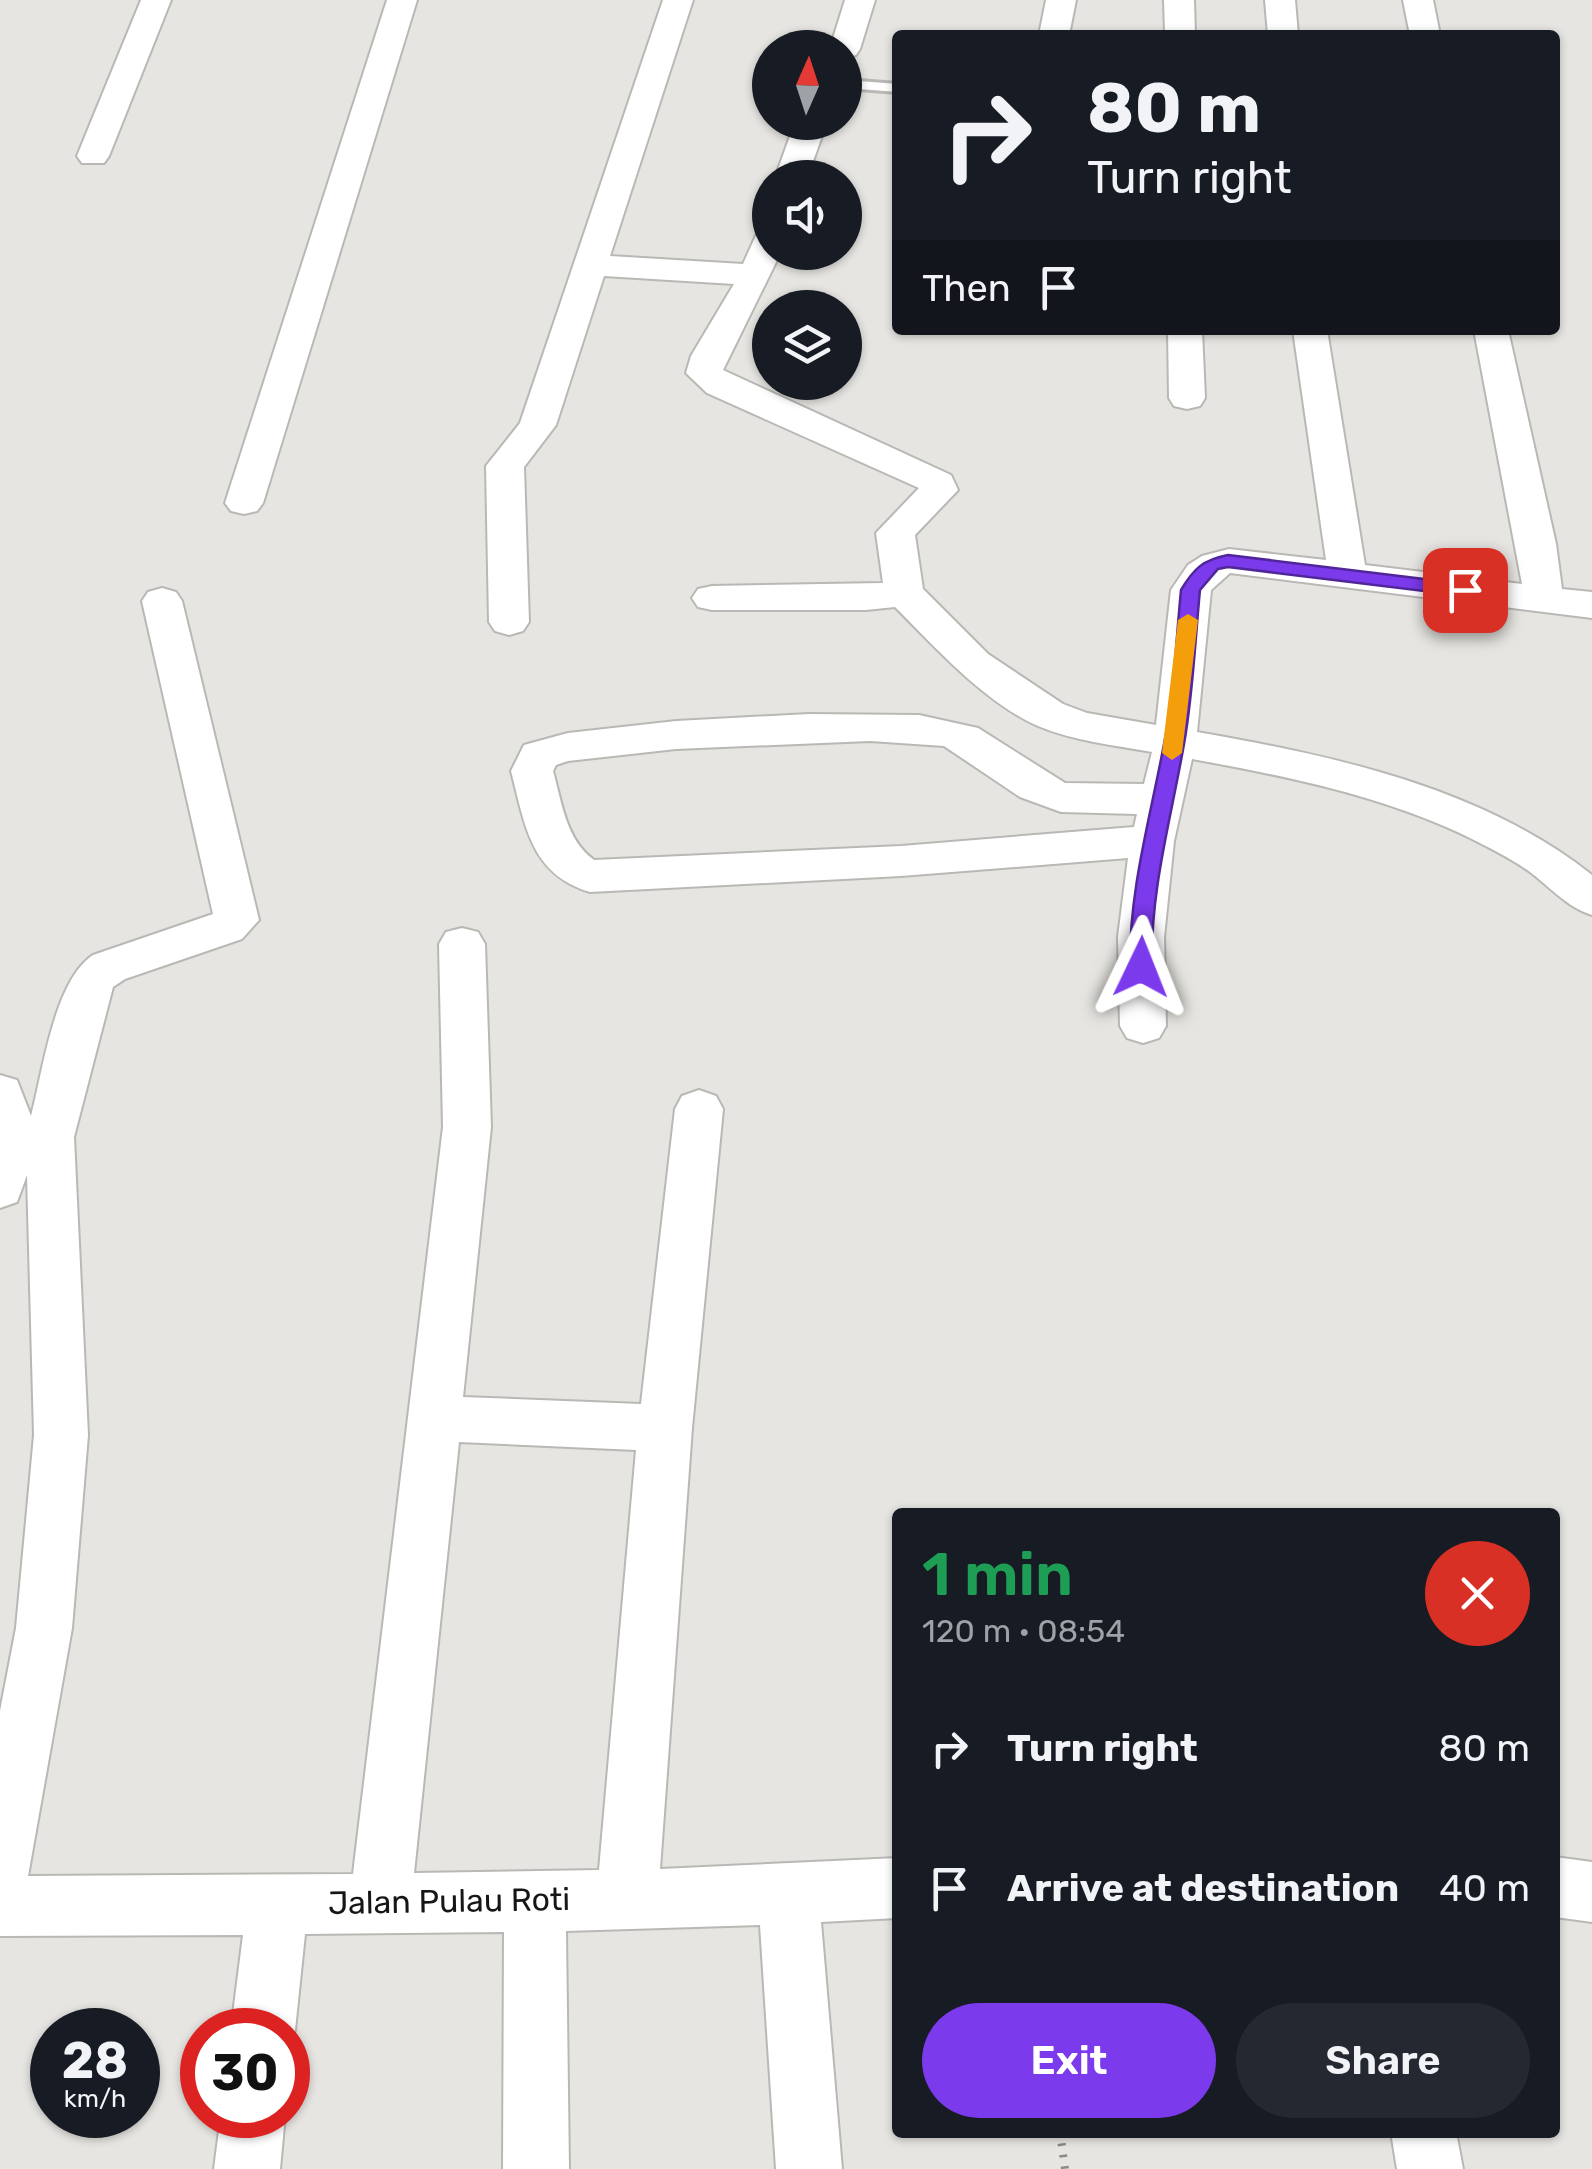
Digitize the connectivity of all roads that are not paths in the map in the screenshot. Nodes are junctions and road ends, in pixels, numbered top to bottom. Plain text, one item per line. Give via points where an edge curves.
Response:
1 (156, 0) edge
2 (402, 0) edge
3 (678, 0) edge
4 (860, 0) edge
5 (1060, 0) edge
6 (1179, 0) edge
7 (1280, 0) edge
8 (1418, 0) edge
9 (851, 30) edge
10 (1055, 30) edge
11 (1180, 30) edge
12 (1283, 30) edge
13 (1424, 30) edge
14 (862, 85) edge
15 (892, 88) edge
16 (93, 156) dead end
17 (589, 265) junction
18 (758, 270) edge
19 (756, 276) junction
20 (1186, 335) edge
21 (1311, 335) edge
22 (1492, 335) edge
23 (1187, 398) dead end
24 (244, 502) dead end
25 (1348, 574) junction
26 (904, 594) junction
27 (712, 598) dead end
28 (162, 600) dead end
29 (1544, 600) junction
30 (1592, 605) edge
31 (509, 622) dead end
32 (1175, 742) junction
33 (1162, 798) junction
34 (1152, 841) junction
35 (1592, 899) edge
36 (462, 944) dead end
37 (1143, 1026) dead end
38 (0, 1093) edge
39 (698, 1108) dead end
40 (0, 1188) edge
41 (434, 1418) junction
42 (665, 1428) junction
43 (0, 1871) edge
44 (892, 1888) edge
45 (1560, 1888) edge
46 (1592, 1892) edge
47 (788, 1895) junction
48 (627, 1898) junction
49 (536, 1900) junction
50 (278, 1903) junction
51 (380, 1905) junction
52 (0, 1906) edge
53 (266, 2008) edge
54 (250, 2138) edge
55 (1424, 2138) edge
56 (247, 2169) edge
57 (536, 2169) edge
58 (809, 2169) edge
59 (1430, 2169) edge

1 - 16 street
2 - 24 street
3 - 17 street
4 - 9 street
5 - 10 street
6 - 11 street
7 - 12 street
8 - 13 street
14 - 15 lane
17 - 19 street
17 - 31 street via 538,425 505,466
18 - 19 street
19 - 26 street via 704,373 938,484 894,533
20 - 23 street
21 - 25 street
22 - 29 street
25 - 29 street
25 - 32 street via 1228,561 1200,574 1191,590
26 - 27 street
26 - 32 street via 974,664 1048,714
28 - 43 street via 236,920 97,975 56,1108 50,1156 61,1435 44,1628
29 - 30 street
32 - 33 street
32 - 35 street via 1301,764 1424,804 1512,840
33 - 34 street
33 - 34 street via 1088,801 1047,793 951,733 883,727 584,746 539,755 532,771 549,832 577,873 590,876
34 - 37 street via 1140,937
36 - 41 street via 466,1127
38 - 40 street via 11,1126
39 - 42 street
41 - 42 street
41 - 51 street
42 - 48 street
44 - 47 street, Jalan Pulau Roti
45 - 46 street
47 - 48 street, Jalan Pulau Roti
47 - 58 street
48 - 49 street, Jalan Pulau Roti
49 - 51 street, Jalan Pulau Roti
49 - 57 street
50 - 51 street, Jalan Pulau Roti
50 - 52 street, Jalan Pulau Roti
50 - 53 street
54 - 56 street
55 - 59 street

